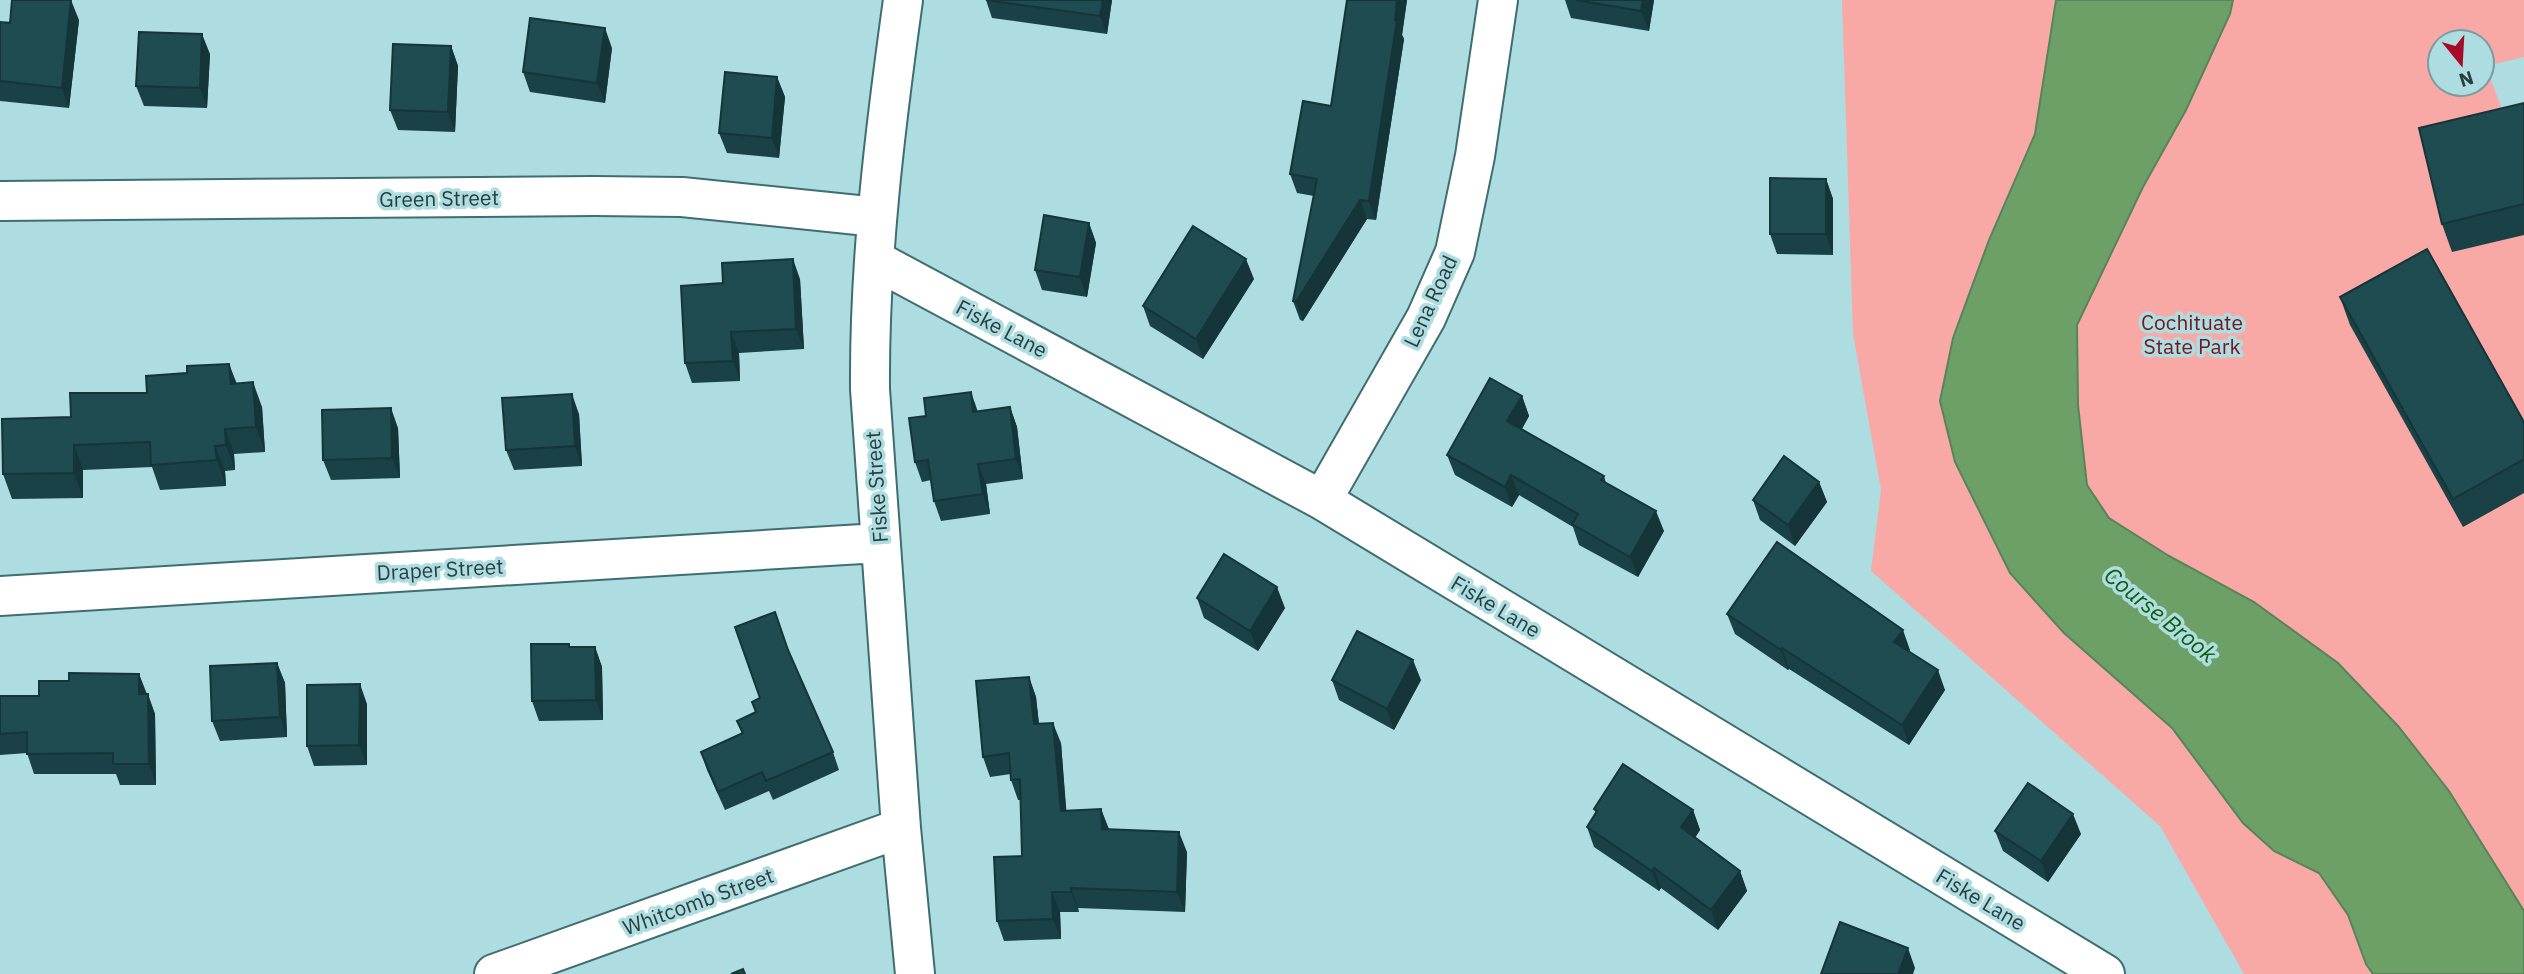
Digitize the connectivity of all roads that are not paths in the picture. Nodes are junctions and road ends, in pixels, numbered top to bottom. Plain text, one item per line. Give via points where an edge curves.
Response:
1 (903, 0) edge
2 (1498, 0) edge
3 (0, 201) edge
4 (877, 217) junction
5 (875, 260) junction
6 (1322, 500) junction
7 (879, 543) junction
8 (0, 596) edge
9 (901, 828) junction
10 (494, 974) edge
11 (915, 974) edge
12 (2105, 974) edge

1 - 4 street, Fiske Street
2 - 6 street, Lena Road via 1455,253 1426,318
3 - 4 street, Green Street via 670,197
4 - 5 street, Fiske Street
5 - 6 street, Fiske Lane
5 - 7 street, Fiske Street via 870,389
6 - 12 street, Fiske Lane
7 - 8 street, Draper Street
7 - 9 street, Fiske Street
9 - 10 street, Whitcomb Street
9 - 11 street, Fiske Street

